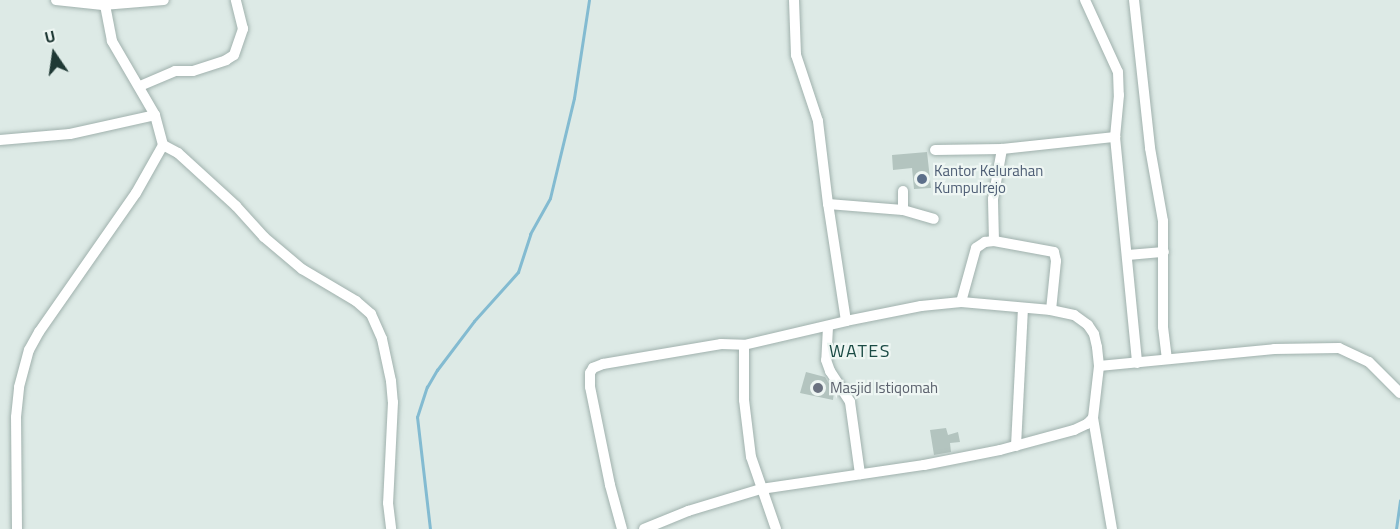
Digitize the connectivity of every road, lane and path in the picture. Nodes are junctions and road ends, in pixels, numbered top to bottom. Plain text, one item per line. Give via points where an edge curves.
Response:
1 (56, 0) edge
2 (164, 0) edge
3 (236, 0) edge
4 (794, 0) edge
5 (1085, 0) edge
6 (1134, 0) edge
7 (104, 3) edge
8 (140, 86) junction
9 (155, 115) junction
10 (1115, 137) junction
11 (0, 140) edge
12 (163, 145) junction
13 (1002, 149) junction
14 (935, 150) dead end
15 (903, 191) dead end
16 (828, 204) junction
17 (903, 210) junction
18 (934, 219) dead end
19 (994, 241) junction
20 (1164, 252) junction
21 (1128, 255) junction
22 (961, 302) junction
23 (1023, 308) junction
24 (1051, 310) junction
25 (846, 321) junction
26 (828, 327) junction
27 (744, 345) junction
28 (1167, 359) junction
29 (1137, 363) junction
30 (1099, 366) junction
31 (1400, 393) edge
32 (1093, 418) junction
33 (1016, 446) junction
34 (860, 474) junction
35 (761, 489) junction
36 (17, 529) edge
37 (391, 529) edge
38 (622, 529) edge
39 (644, 529) edge
40 (777, 529) edge
41 (1112, 529) edge

1 - 7 street
2 - 7 street
3 - 8 street via 243,29 234,55
4 - 16 street via 796,55 818,121
5 - 10 street via 1118,72
6 - 20 street
7 - 8 street via 112,41
8 - 9 street
9 - 11 street via 70,134
9 - 12 street
10 - 13 street
10 - 21 street
12 - 36 street via 136,193 29,350 16,417
12 - 37 street via 186,160 302,269 371,314 382,339 392,381 388,503
13 - 14 street
13 - 19 street via 993,199
15 - 17 street
16 - 17 street
16 - 25 street
17 - 18 street
19 - 22 street via 976,248
19 - 24 street via 1054,252
20 - 21 street
20 - 28 street via 1162,299
21 - 29 street
22 - 23 street
22 - 25 street
23 - 24 street
23 - 33 street
24 - 30 street via 1074,315 1088,325 1094,334
25 - 26 street
26 - 27 street
26 - 34 street via 826,360 850,402
27 - 35 street via 748,441
27 - 38 street via 721,344 596,365 590,373 598,429
28 - 29 street
28 - 31 street via 1274,349 1339,348 1369,362
29 - 30 street
30 - 32 street
32 - 33 street via 1074,430
32 - 41 street
33 - 34 street
34 - 35 street
35 - 39 street
35 - 40 street

